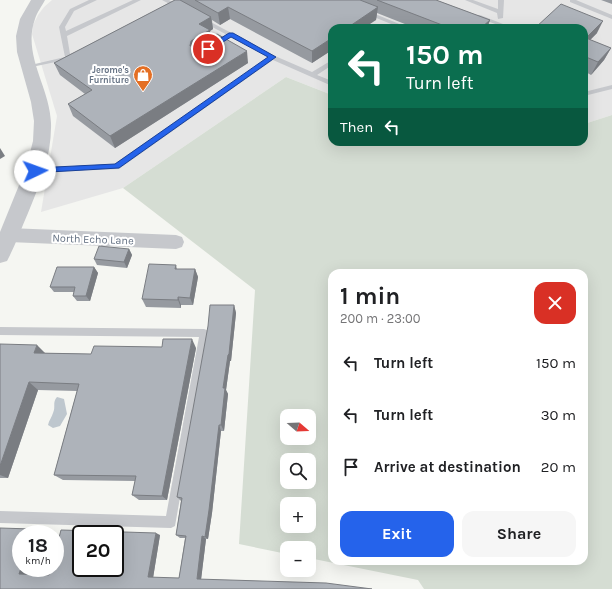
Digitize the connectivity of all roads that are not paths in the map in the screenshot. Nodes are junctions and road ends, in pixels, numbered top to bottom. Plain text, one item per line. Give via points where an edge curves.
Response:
1 (38, 0) edge
2 (94, 0) edge
3 (138, 0) edge
4 (165, 0) edge
5 (468, 0) edge
6 (501, 0) edge
7 (573, 0) edge
8 (172, 3) junction
9 (165, 7) edge
10 (357, 8) edge
11 (185, 10) edge
12 (501, 12) junction
13 (470, 13) edge
14 (198, 17) edge
15 (612, 17) edge
16 (396, 24) edge
17 (494, 24) edge
18 (498, 24) edge
19 (63, 35) junction
20 (82, 51) edge
21 (273, 57) junction
22 (68, 58) junction
23 (328, 65) edge
24 (22, 69) junction
25 (312, 75) junction
26 (328, 82) edge
27 (612, 87) edge
28 (588, 93) edge
29 (35, 171) junction
30 (4, 235) edge
31 (176, 242) dead end
32 (0, 255) edge
33 (0, 331) edge
34 (0, 517) edge

1 - 24 street via 28,9 16,32 16,48
2 - 19 lane via 72,10 62,27
3 - 19 lane
4 - 8 lane
5 - 12 lane
6 - 12 lane
7 - 15 lane
8 - 9 lane
8 - 11 lane
10 - 16 lane
12 - 18 lane
13 - 17 lane
14 - 21 lane via 228,36
19 - 22 lane
20 - 22 lane
21 - 25 lane
21 - 29 lane via 116,166
22 - 24 lane
23 - 25 lane
24 - 29 street via 33,91 42,119 43,139
25 - 26 lane
27 - 28 lane
29 - 30 street
30 - 31 street, North Echo Lane
30 - 32 street
33 - 34 lane via 204,333 171,522

